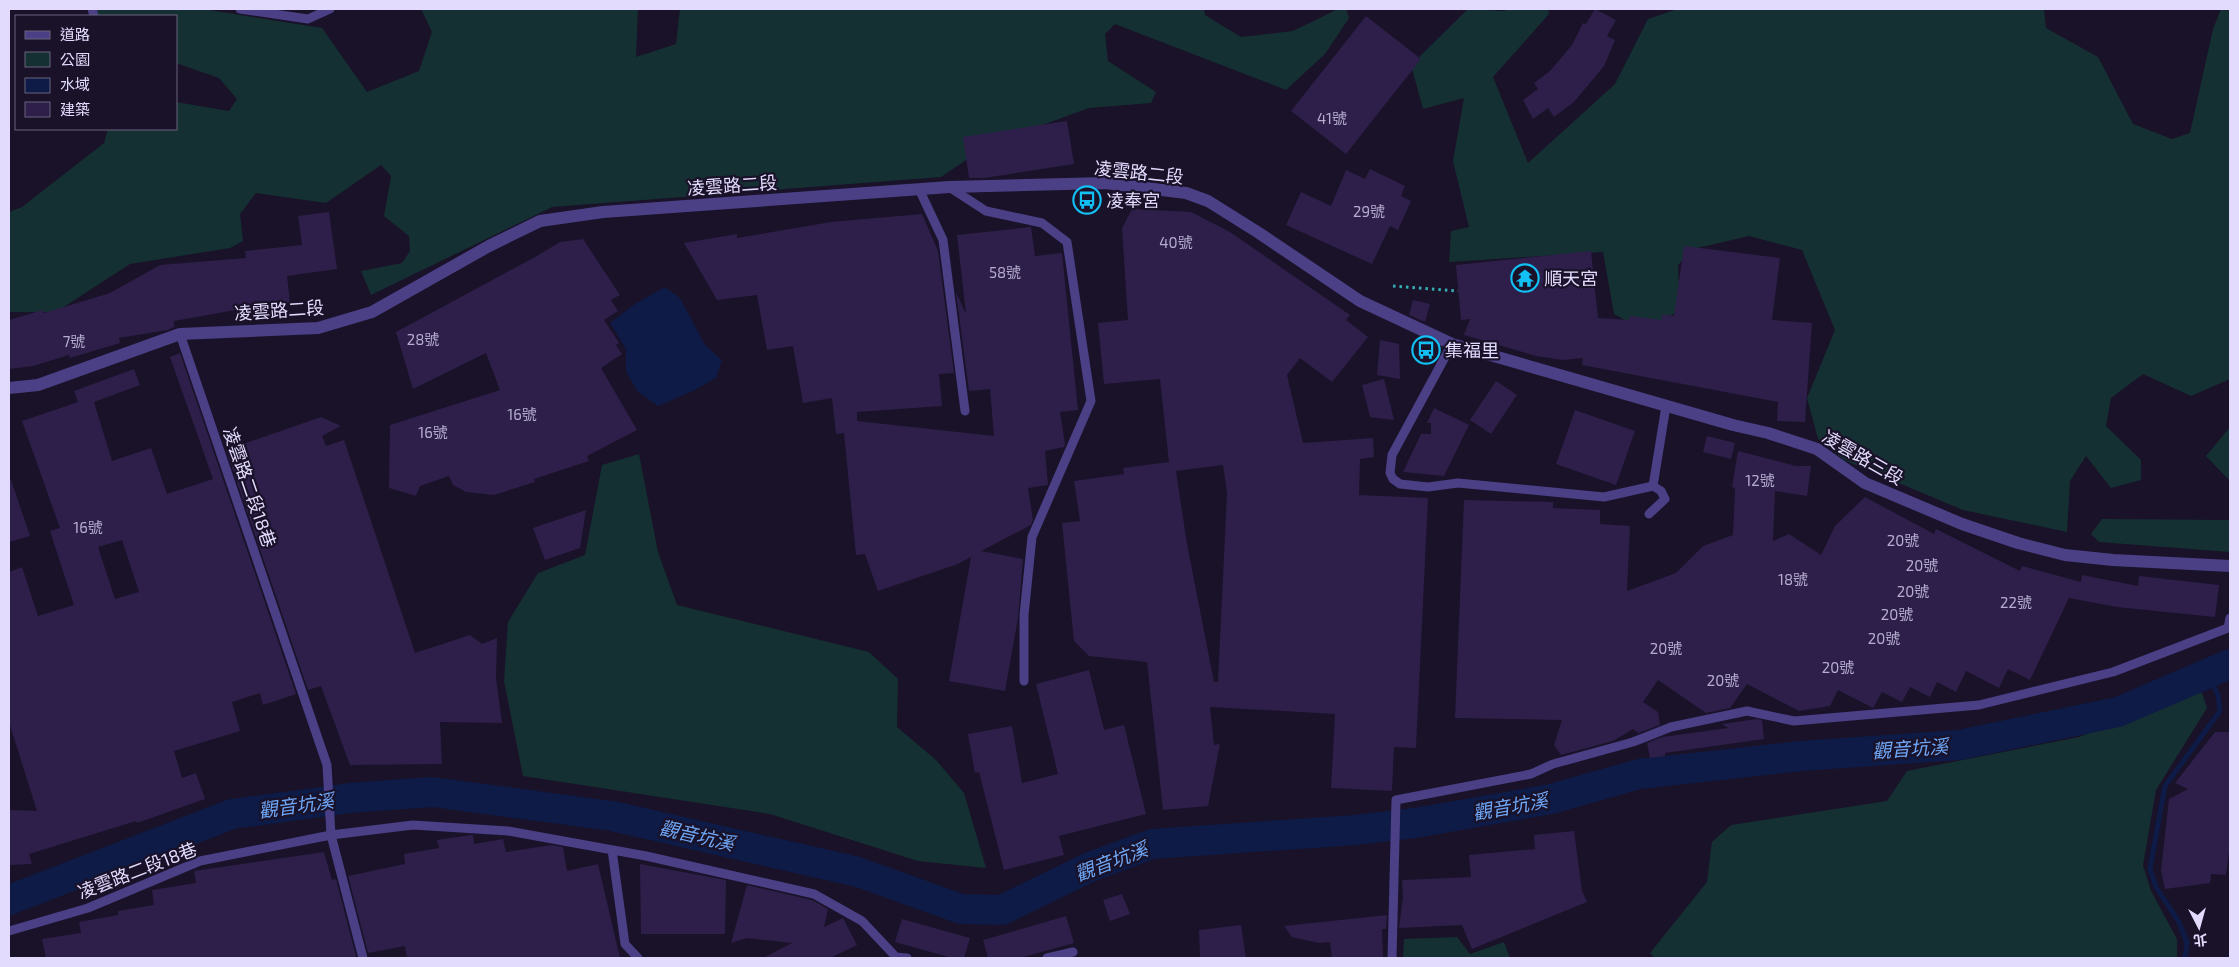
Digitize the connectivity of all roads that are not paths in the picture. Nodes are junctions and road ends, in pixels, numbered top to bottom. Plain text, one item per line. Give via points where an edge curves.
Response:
1 (240, 9) edge
2 (330, 9) edge
3 (949, 186) junction
4 (919, 189) junction
5 (180, 334) junction
6 (1452, 344) junction
7 (9, 388) edge
8 (1666, 406) junction
9 (965, 412) dead end
10 (1652, 486) junction
11 (1649, 514) dead end
12 (2230, 566) edge
13 (2230, 618) edge
14 (1024, 682) dead end
15 (331, 835) junction
16 (612, 850) junction
17 (9, 932) edge
18 (897, 957) edge
19 (363, 958) edge
20 (638, 958) edge
21 (907, 958) edge
22 (1047, 958) edge
23 (1066, 958) edge
24 (1392, 958) edge

1 - 2 lane via 308,18
3 - 4 street, 凌雲路二段
3 - 6 street, 凌雲路二段 via 1105,183 1186,193 1208,201 1360,302
3 - 14 lane via 986,211 1042,223 1067,242 1091,401 1032,537 1024,615
4 - 5 street, 凌雲路二段 via 603,212 540,221 372,312 318,328
4 - 9 lane via 943,240
5 - 7 street, 凌雲路二段 via 38,385
5 - 15 lane, 凌雲路二段18巷 via 327,764
6 - 8 street, 凌雲路三段
6 - 10 lane via 1392,455 1390,473 1400,484 1428,487 1458,483 1604,497
8 - 10 lane
8 - 12 street, 凌雲路三段 via 1817,449 1873,486 1962,524 2018,543 2075,556
10 - 11 lane via 1661,491 1665,499
13 - 24 lane via 2228,628 2113,672 1979,705 1794,721 1747,711 1671,727 1531,774 1396,800
15 - 16 lane, 凌雲路二段18巷 via 422,826 508,831
15 - 17 lane, 凌雲路二段18巷 via 200,861 88,908
15 - 19 lane
16 - 18 lane, 凌雲路二段18巷 via 814,894 862,921
16 - 20 lane via 625,944
18 - 21 lane
22 - 23 lane via 1073,952

